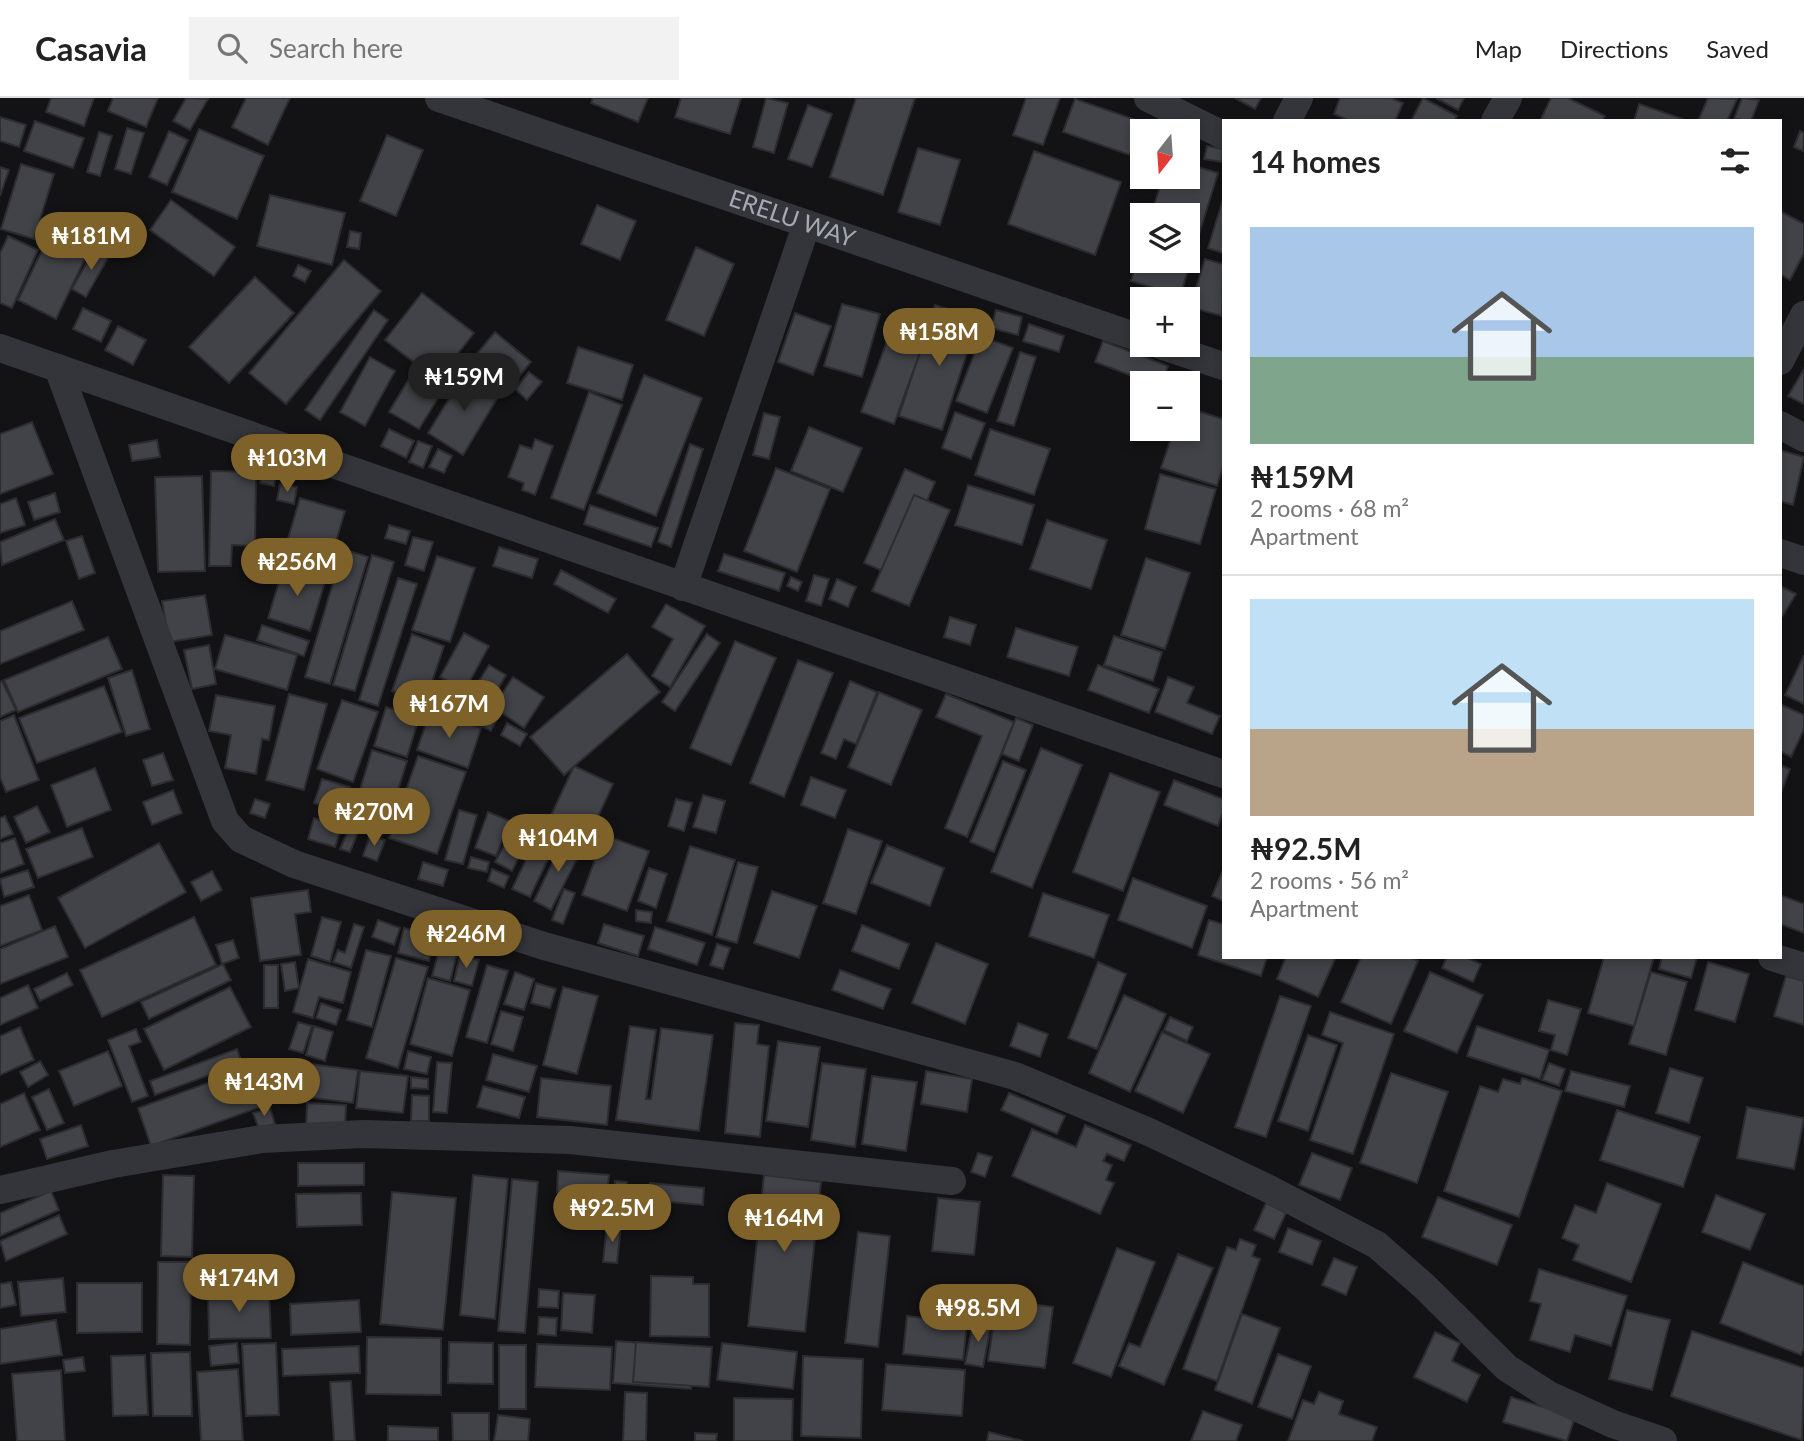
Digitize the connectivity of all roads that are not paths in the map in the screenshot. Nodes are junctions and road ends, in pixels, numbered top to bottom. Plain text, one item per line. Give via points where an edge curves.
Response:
1 (439, 98) edge
2 (1148, 98) edge
3 (1299, 98) edge
4 (1508, 98) edge
5 (1288, 119) edge
6 (1496, 119) edge
7 (1222, 135) edge
8 (806, 226) junction
9 (1804, 315) edge
10 (1130, 335) edge
11 (0, 348) edge
12 (1196, 357) edge
13 (1782, 357) edge
14 (1222, 366) edge
15 (58, 368) junction
16 (1782, 426) edge
17 (1804, 438) edge
18 (1782, 553) edge
19 (1804, 561) edge
20 (683, 587) junction
21 (1222, 774) edge
22 (1778, 959) edge
23 (1804, 967) edge
24 (952, 1181) dead end
25 (0, 1190) edge
26 (1663, 1441) edge

1 - 8 street, ERELU WAY
2 - 7 street
3 - 5 street
4 - 6 street
8 - 10 street, ERELU WAY
8 - 20 street
9 - 13 street
11 - 15 street
12 - 14 street
15 - 20 street
15 - 26 street via 225,821 241,839 294,864 544,946 1015,1076 1149,1132 1377,1245 1507,1368 1549,1395
16 - 17 street
18 - 19 street
20 - 21 street
22 - 23 street
24 - 25 street via 570,1140 363,1134 262,1139 113,1164

